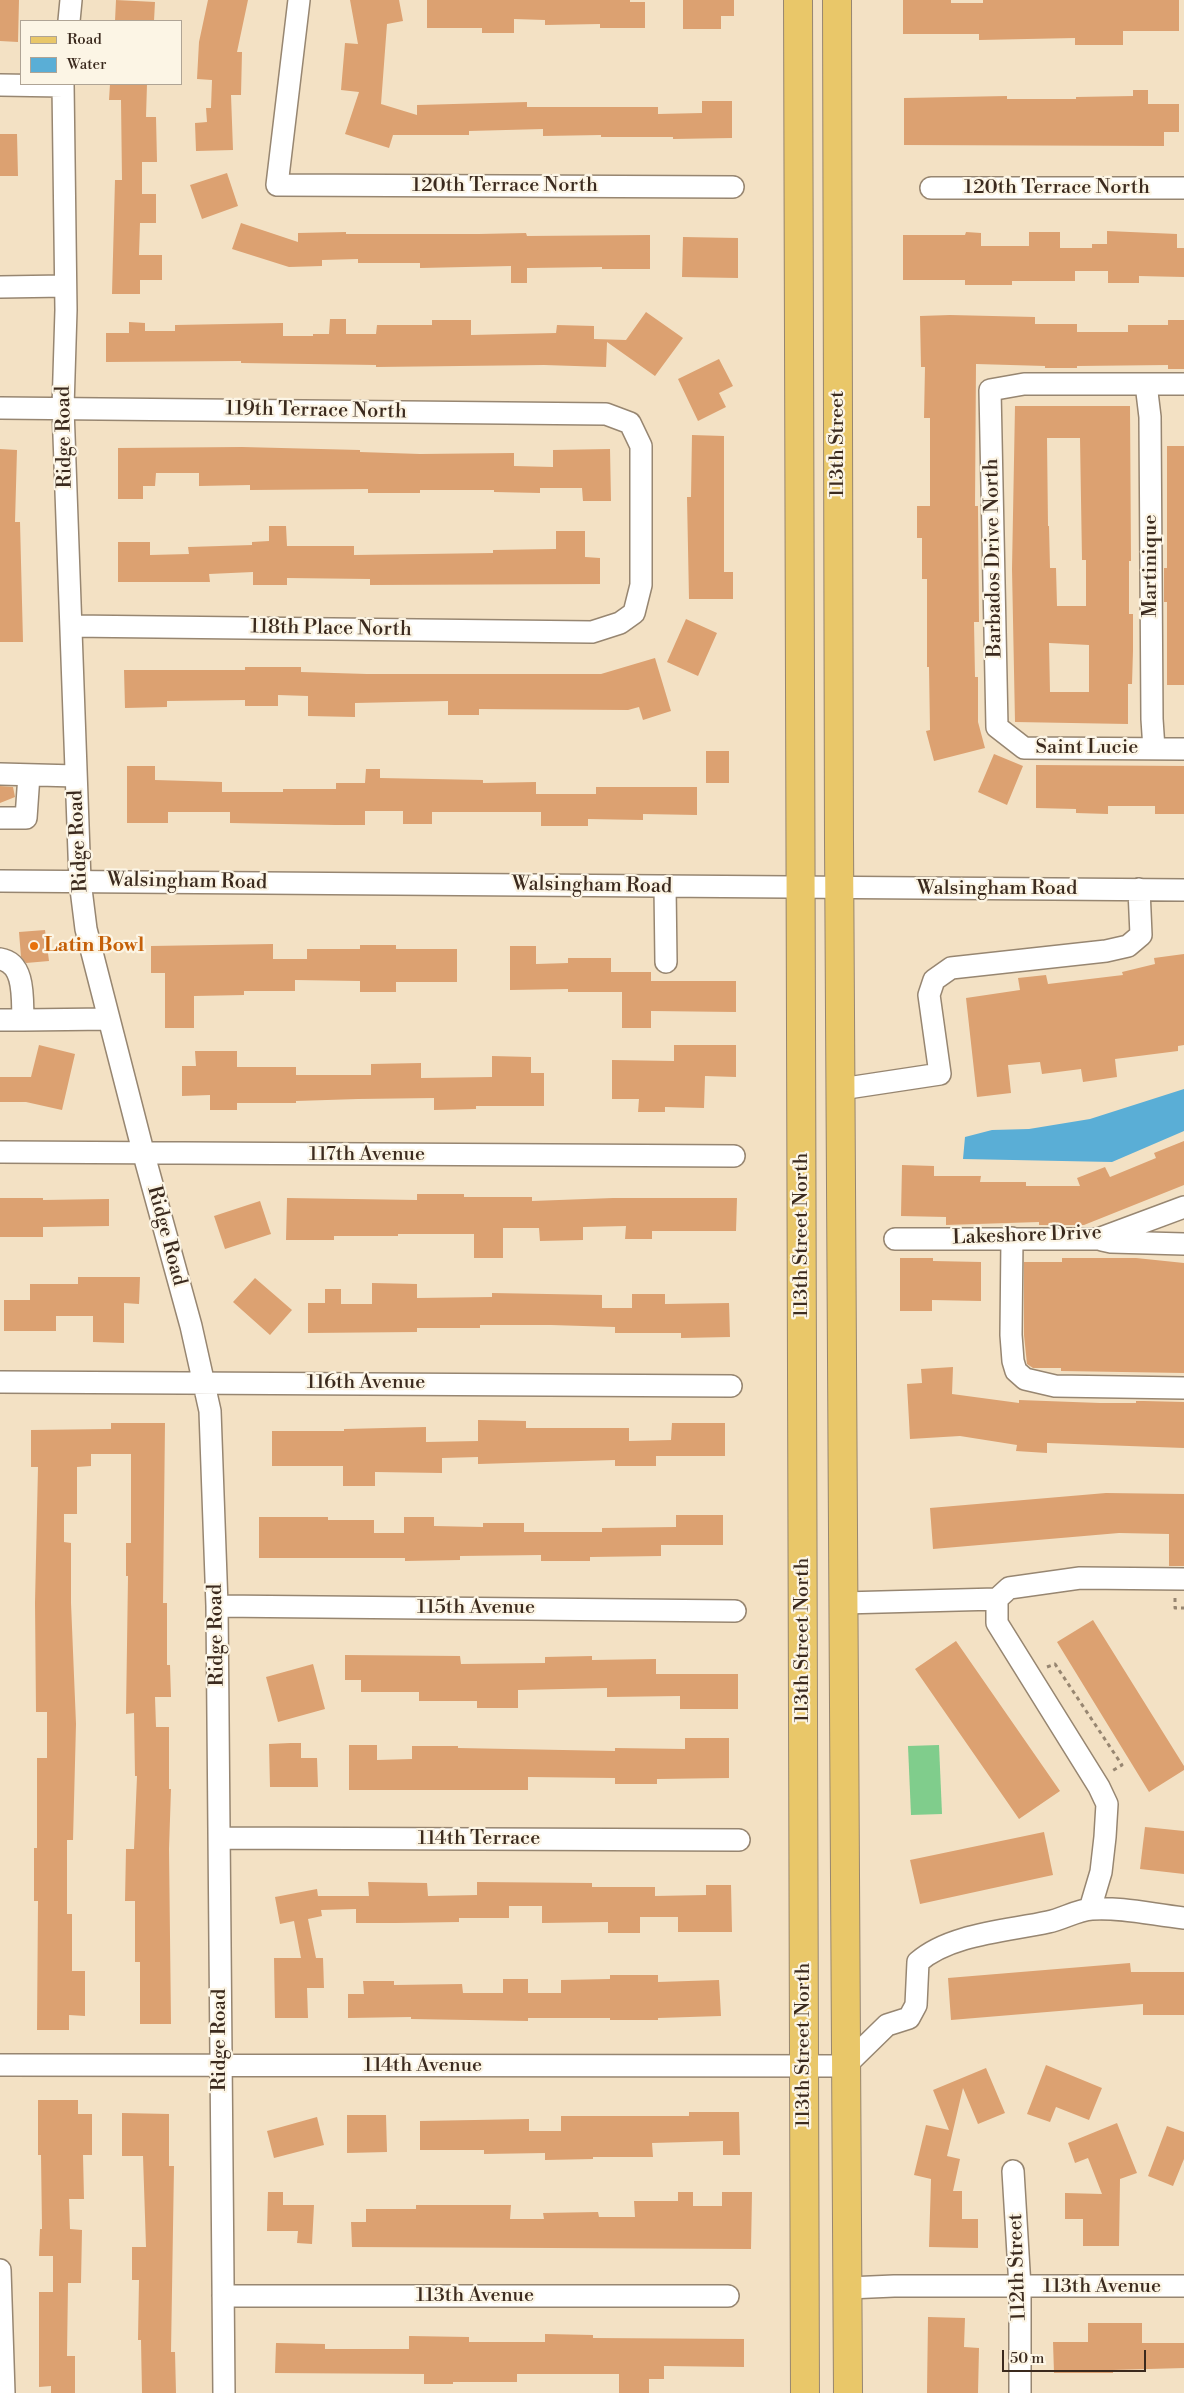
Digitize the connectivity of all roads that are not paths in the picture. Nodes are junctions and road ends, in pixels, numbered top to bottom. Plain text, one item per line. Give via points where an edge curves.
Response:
1 (71, 0) edge
2 (298, 0) edge
3 (798, 0) edge
4 (838, 0) edge
5 (69, 20) edge
6 (63, 85) edge
7 (0, 86) edge
8 (733, 187) dead end
9 (931, 188) dead end
10 (1184, 188) edge
11 (65, 286) junction
12 (0, 287) edge
13 (1146, 384) junction
14 (1184, 384) edge
15 (0, 408) edge
16 (63, 408) junction
17 (630, 423) joint
18 (71, 626) junction
19 (997, 727) joint
20 (1154, 749) junction
21 (1184, 749) edge
22 (0, 774) edge
23 (29, 775) junction
24 (76, 776) junction
25 (0, 818) edge
26 (0, 881) edge
27 (80, 881) junction
28 (665, 886) junction
29 (802, 888) junction
30 (839, 888) junction
31 (1139, 889) junction
32 (1184, 890) edge
33 (0, 959) edge
34 (666, 962) dead end
35 (109, 1019) junction
36 (0, 1020) edge
37 (23, 1020) junction
38 (840, 1089) junction
39 (0, 1152) edge
40 (144, 1155) junction
41 (734, 1156) dead end
42 (1184, 1207) edge
43 (1012, 1238) junction
44 (895, 1239) dead end
45 (1098, 1239) junction
46 (1184, 1244) edge
47 (0, 1382) edge
48 (205, 1382) junction
49 (731, 1386) dead end
50 (1184, 1388) edge
51 (1184, 1579) edge
52 (997, 1599) junction
53 (843, 1603) junction
54 (217, 1606) junction
55 (735, 1610) dead end
56 (220, 1838) junction
57 (739, 1840) dead end
58 (1090, 1909) junction
59 (1184, 1918) edge
60 (0, 2065) edge
61 (220, 2066) junction
62 (804, 2066) junction
63 (845, 2066) junction
64 (1013, 2171) dead end
65 (0, 2270) edge
66 (1184, 2286) edge
67 (1020, 2287) junction
68 (848, 2288) junction
69 (223, 2296) junction
70 (728, 2296) dead end
71 (4, 2393) edge
72 (224, 2393) edge
73 (805, 2393) edge
74 (848, 2393) edge
75 (1020, 2393) edge

1 - 5 street
2 - 8 street, 120th Terrace North via 277,185
3 - 29 main road, 113th Street
4 - 30 main road, 113th Street
6 - 7 street
6 - 11 street, Ridge Road
9 - 10 street, 120th Terrace North
11 - 12 street
11 - 16 street, Ridge Road
13 - 14 street
13 - 19 street, Barbados Drive North via 1024,384 990,390
13 - 20 street, Martinique via 1150,417
15 - 16 street, 119th Terrace North
16 - 17 street, 119th Terrace North via 606,414
16 - 18 street, Ridge Road
17 - 18 street, 118th Place North via 641,446 641,585 634,612 620,623 592,632
18 - 24 street, Ridge Road
19 - 20 street, Saint Lucie via 1024,748
20 - 21 street, Saint Lucie
22 - 23 street
23 - 24 street
23 - 25 street via 26,818
24 - 27 street, Ridge Road
26 - 27 street, Walsingham Road
27 - 28 street, Walsingham Road
27 - 35 street, Ridge Road via 86,929
28 - 29 street, Walsingham Road
28 - 34 street
29 - 30 street, Walsingham Road
29 - 62 main road, 113th Street North
30 - 31 street, Walsingham Road
30 - 38 main road, 113th Street North
31 - 32 street, Walsingham Road
31 - 38 street via 1141,935 1128,946 951,968 934,980 929,995 940,1074
33 - 37 street via 14,967 21,982
35 - 37 street
35 - 40 street, Ridge Road
36 - 37 street
38 - 53 main road, 113th Street North
39 - 40 street, 117th Avenue
40 - 41 street, 117th Avenue
40 - 48 street, Ridge Road
42 - 45 street, Lakeshore Drive
43 - 44 street, Lakeshore Drive
43 - 45 street, Lakeshore Drive
43 - 50 street via 1013,1361 1016,1371 1025,1379 1055,1386
45 - 46 street
47 - 48 street, 116th Avenue
48 - 49 street, 116th Avenue
48 - 54 street, Ridge Road via 210,1410
51 - 52 street via 1080,1578 1009,1588
52 - 53 street
52 - 58 street via 997,1623 1107,1804 1101,1872
53 - 63 main road, 113th Street North
54 - 55 street, 115th Avenue
54 - 56 street, Ridge Road
56 - 57 street, 114th Terrace
56 - 61 street, Ridge Road
58 - 59 street
58 - 63 street via 1049,1922 970,1938 930,1952 918,1962 916,2005 908,2018 887,2026
60 - 61 street, 114th Avenue
61 - 62 street, 114th Avenue
61 - 69 street, Ridge Road
62 - 63 street, 114th Avenue
62 - 73 main road, 113th Street North
63 - 68 main road, 113th Street North
64 - 67 street, 112th Street
65 - 71 street
66 - 67 street, 113th Avenue
67 - 68 street, 113th Avenue
67 - 75 street, 112th Street
68 - 74 main road, 113th Street North
69 - 70 street, 113th Avenue
69 - 72 street, Ridge Road

